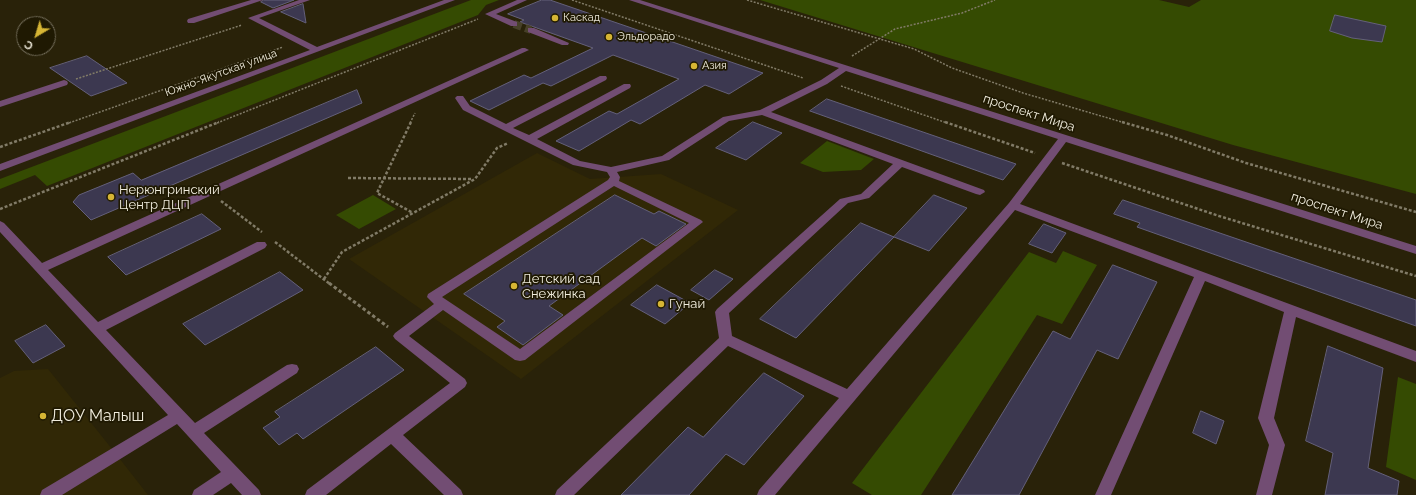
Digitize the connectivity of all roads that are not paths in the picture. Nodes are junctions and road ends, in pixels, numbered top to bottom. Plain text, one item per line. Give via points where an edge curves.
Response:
1 (259, 0) edge
2 (306, 0) edge
3 (451, 0) edge
4 (523, 0) edge
5 (633, 0) edge
6 (191, 21) dead end
7 (514, 24) tunnel mouth
8 (531, 30) tunnel mouth
9 (565, 43) dead end
10 (317, 50) junction
11 (525, 50) dead end
12 (842, 67) junction
13 (603, 78) dead end
14 (64, 83) road end
15 (627, 86) dead end
16 (460, 98) dead end
17 (0, 104) edge
18 (763, 112) junction
19 (505, 128) junction
20 (525, 137) junction
21 (1064, 138) junction
22 (900, 163) junction
23 (0, 168) edge
24 (612, 176) junction
25 (980, 192) dead end
26 (1013, 205) junction
27 (0, 225) edge
28 (264, 238) road end
29 (1416, 250) edge
30 (40, 269) junction
31 (1201, 275) junction
32 (443, 304) junction
33 (1291, 310) junction
34 (97, 329) junction
35 (726, 340) junction
36 (1416, 357) edge
37 (292, 369) dead end
38 (849, 396) junction
39 (178, 416) junction
40 (193, 432) junction
41 (392, 435) junction
42 (232, 473) junction
43 (48, 495) edge
44 (200, 495) edge
45 (253, 495) edge
46 (313, 495) edge
47 (455, 495) edge
48 (563, 495) edge
49 (765, 495) edge
50 (1103, 495) edge
51 (1264, 495) edge

1 - 6 street
2 - 10 street via 252,18
3 - 10 street, Южно-Якутская улица
4 - 7 street via 489,14
5 - 12 street, проспект Мира
8 - 9 street
10 - 23 street, Южно-Якутская улица
11 - 30 street
12 - 18 street via 824,82
12 - 21 street, проспект Мира
13 - 19 street
14 - 17 street
15 - 20 street
16 - 19 street via 466,108
18 - 22 street
18 - 24 street via 726,119 666,158
19 - 20 street
20 - 24 street via 577,163
21 - 26 street
21 - 29 street, проспект Мира
22 - 25 street
22 - 35 street via 865,196 844,201 722,312
24 - 32 street via 433,297
24 - 32 street via 697,222 520,356
26 - 31 street
26 - 38 street
27 - 30 street
28 - 34 street
30 - 34 street
31 - 33 street
31 - 50 street
32 - 41 street via 400,336 460,383
33 - 36 street
33 - 51 street via 1266,418 1277,445
34 - 39 street
35 - 38 street
35 - 48 street
37 - 40 street
38 - 49 street
39 - 40 street
39 - 43 street
40 - 42 street
41 - 46 street
41 - 47 street
42 - 44 street
42 - 45 street

